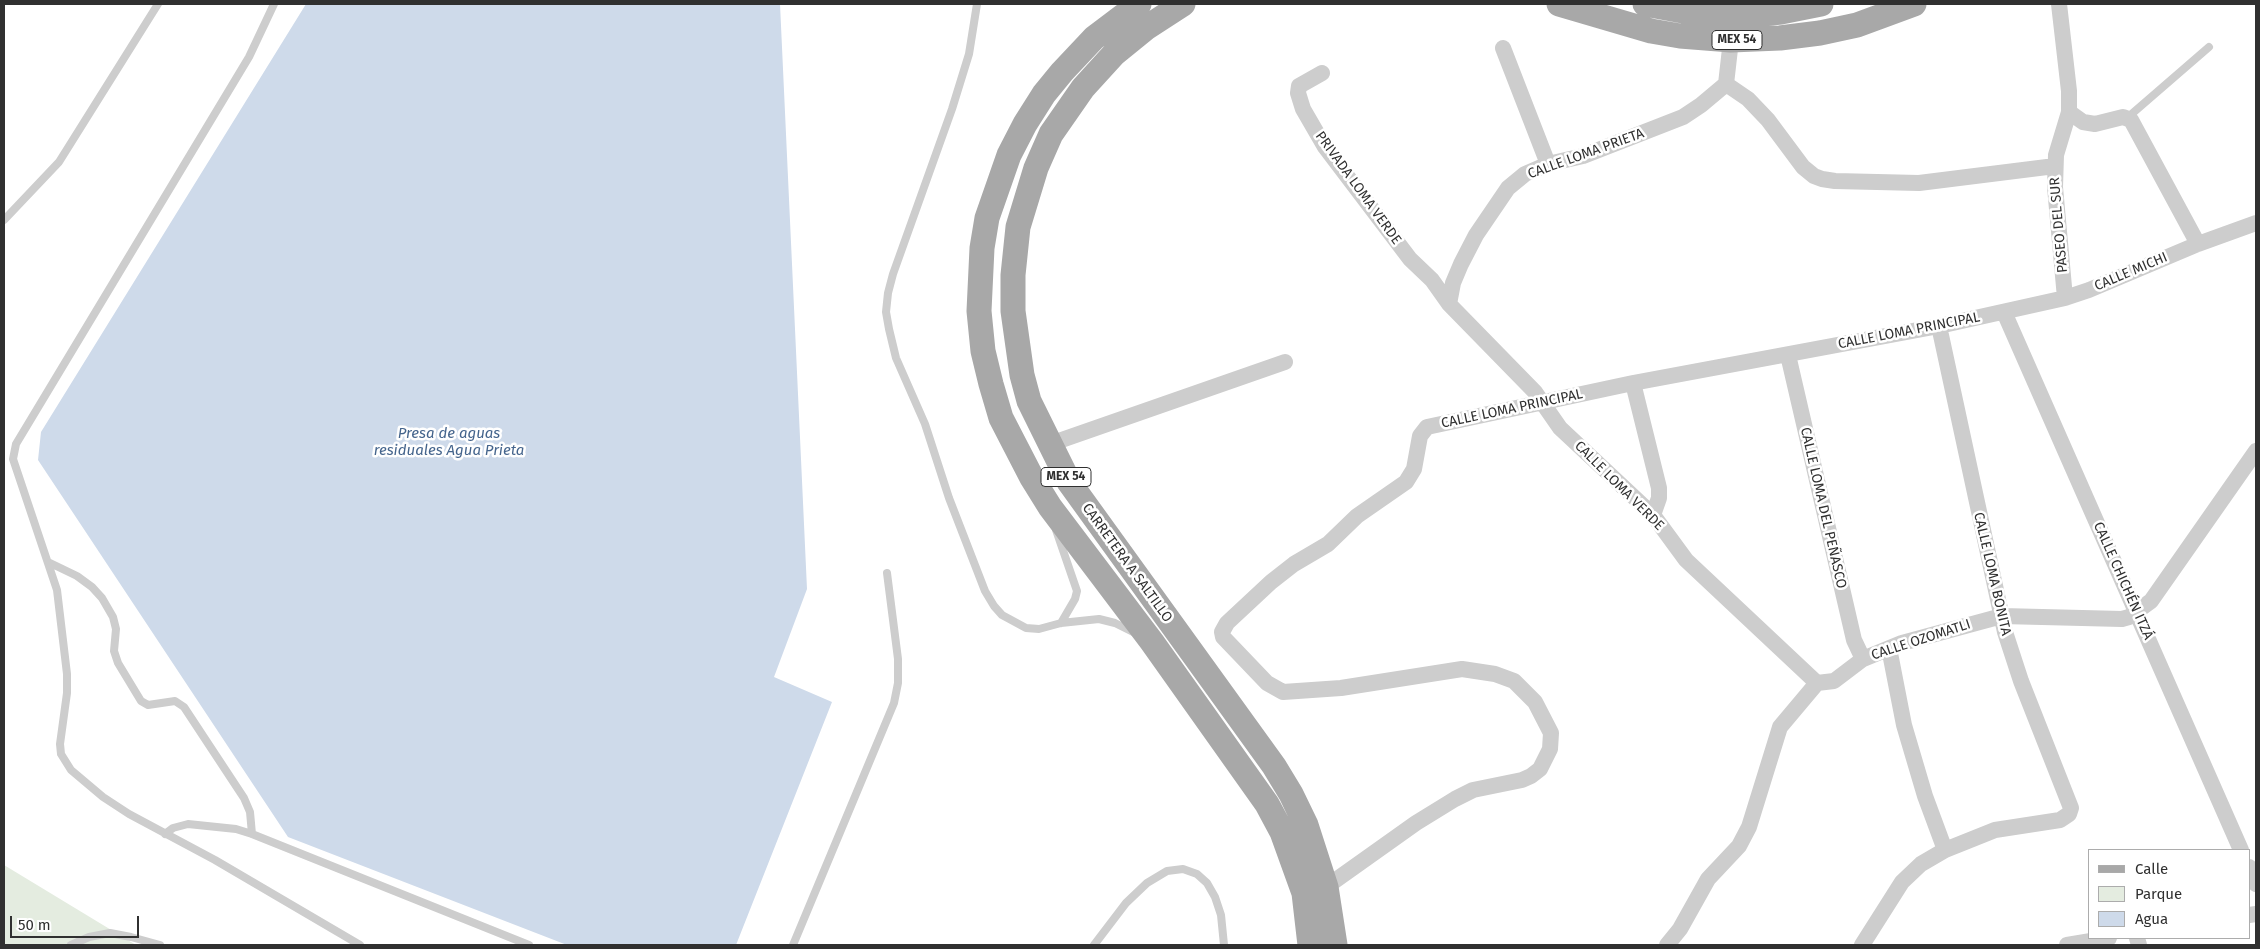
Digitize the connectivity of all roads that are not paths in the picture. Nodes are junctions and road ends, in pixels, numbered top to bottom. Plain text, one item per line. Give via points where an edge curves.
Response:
1 (158, 4) edge
2 (274, 4) edge
3 (977, 4) edge
4 (1139, 4) edge
5 (1183, 4) edge
6 (1559, 4) edge
7 (1645, 4) edge
8 (1821, 4) edge
9 (1914, 4) edge
10 (2059, 4) edge
11 (1731, 40) junction
12 (2209, 47) dead end
13 (1504, 48) dead end
14 (1322, 73) dead end
15 (1726, 84) junction
16 (2070, 112) junction
17 (2127, 118) junction
18 (1548, 164) junction
19 (2055, 166) junction
20 (4, 220) edge
21 (2256, 224) edge
22 (2198, 244) junction
23 (2065, 298) junction
24 (1449, 304) junction
25 (2004, 312) junction
26 (1939, 326) junction
27 (1788, 356) junction
28 (1285, 362) dead end
29 (1633, 383) junction
30 (1544, 403) junction
31 (1050, 444) junction
32 (2256, 451) edge
33 (1050, 507) junction
34 (1653, 516) junction
35 (48, 562) junction
36 (887, 573) dead end
37 (2137, 613) junction
38 (2002, 616) junction
39 (1062, 623) junction
40 (1152, 642) junction
41 (1889, 648) junction
42 (1863, 659) junction
43 (1817, 683) junction
44 (165, 834) junction
45 (252, 834) junction
46 (2242, 849) edge
47 (1945, 850) junction
48 (2250, 869) edge
49 (2256, 884) edge
50 (1326, 887) junction
51 (2103, 939) edge
52 (72, 945) edge
53 (160, 945) edge
54 (360, 945) edge
55 (529, 945) edge
56 (793, 945) edge
57 (1094, 945) edge
58 (1224, 945) edge
59 (1310, 945) edge
60 (1335, 945) edge
61 (1668, 945) edge
62 (1862, 945) edge
63 (2067, 945) edge

1 - 20 lane via 59,162
2 - 35 lane via 249,57 13,448 14,465
3 - 39 lane via 968,54 952,109 893,274 886,312 896,358 925,424 985,591 1002,615 1026,628 1039,629
4 - 33 main road, CARRETERA A SALTILLO / MEX 54 via 1094,38 1044,94 1009,155 987,218 979,311 985,359 1001,418
5 - 31 main road, CARRETERA A SALTILLO / MEX 54 via 1114,54 1083,88 1051,134 1026,197 1015,246 1013,312 1029,401
6 - 11 main road, MEX 54 via 1651,31
7 - 8 main road, MEX 54 via 1688,12 1743,16
9 - 11 main road, MEX 54 via 1857,25 1820,33
10 - 16 street, PASEO DEL SUR
11 - 15 street
12 - 17 lane
13 - 18 street
14 - 24 street, PRIVADA LOMA VERDE via 1304,82 1298,90 1309,121 1325,148 1410,259 1432,280
15 - 18 street, CALLE LOMA PRIETA via 1683,117 1583,156
15 - 19 street via 1761,113 1803,167 1822,178 1835,181 1932,182
16 - 17 street via 2083,122 2095,124
16 - 19 street, PASEO DEL SUR
17 - 22 street via 2134,124
18 - 24 street, CALLE LOMA PRIETA via 1525,174 1497,202 1460,264
19 - 23 street, PASEO DEL SUR via 2054,187
21 - 22 street, CALLE MICHI
22 - 23 street, CALLE MICHI
23 - 25 street, CALLE MICHI
24 - 30 street, CALLE LOMA VERDE
25 - 26 street, CALLE LOMA PRINCIPAL
25 - 37 street, CALLE CHICHÉN ITZÁ
26 - 27 street, CALLE LOMA PRINCIPAL
26 - 38 street, CALLE LOMA BONITA
27 - 29 street, CALLE LOMA PRINCIPAL
27 - 42 street, CALLE LOMA DEL PEÑASCO via 1854,640
28 - 31 street
29 - 30 street, CALLE LOMA PRINCIPAL
29 - 34 street via 1659,488
30 - 34 street, CALLE LOMA VERDE via 1560,428
30 - 50 street, CALLE LOMA PRINCIPAL via 1426,427 1420,436 1414,469 1406,482 1357,516 1328,544 1271,582 1224,627 1222,632 1226,641 1277,690 1341,688 1462,669 1495,674 1514,682 1535,702 1551,733 1550,749 1540,769 1531,776 1474,790 1455,799
31 - 50 main road, CARRETERA A SALTILLO / MEX 54 via 1092,517 1274,766 1306,826
32 - 37 street via 2151,601
33 - 39 lane via 1077,591
33 - 40 main road, CARRETERA A SALTILLO / MEX 54
34 - 43 street, CALLE LOMA VERDE via 1686,560
35 - 44 lane via 56,590 67,674 61,754 71,770 92,788
35 - 45 lane via 78,576 102,598 113,617 116,630 114,651 118,663 139,699 148,705 174,701 184,707 244,798 250,812
36 - 56 lane via 898,659 894,703
37 - 38 street, CALLE OZOMATLI via 2122,619
37 - 46 street, CALLE CHICHÉN ITZÁ
38 - 41 street, CALLE OZOMATLI
38 - 47 street, CALLE LOMA BONITA via 2004,632 2021,682 2070,803 2069,814 2060,820 1995,830
39 - 40 lane via 1108,621
40 - 59 main road, CARRETERA A SALTILLO / MEX 54 via 1267,804 1282,832 1304,893
41 - 42 street, CALLE OZOMATLI
41 - 47 street via 1904,725
42 - 43 street, CALLE OZOMATLI via 1834,681
43 - 61 street via 1780,727 1752,818 1739,846 1708,879
44 - 45 lane via 188,824
44 - 54 lane
45 - 55 lane
47 - 62 street via 1910,872
48 - 49 street
50 - 60 main road, CARRETERA A SALTILLO / MEX 54
51 - 63 street
52 - 53 lane via 89,936 110,934
57 - 58 lane via 1126,903 1147,883 1167,871 1183,869 1197,874 1215,897

